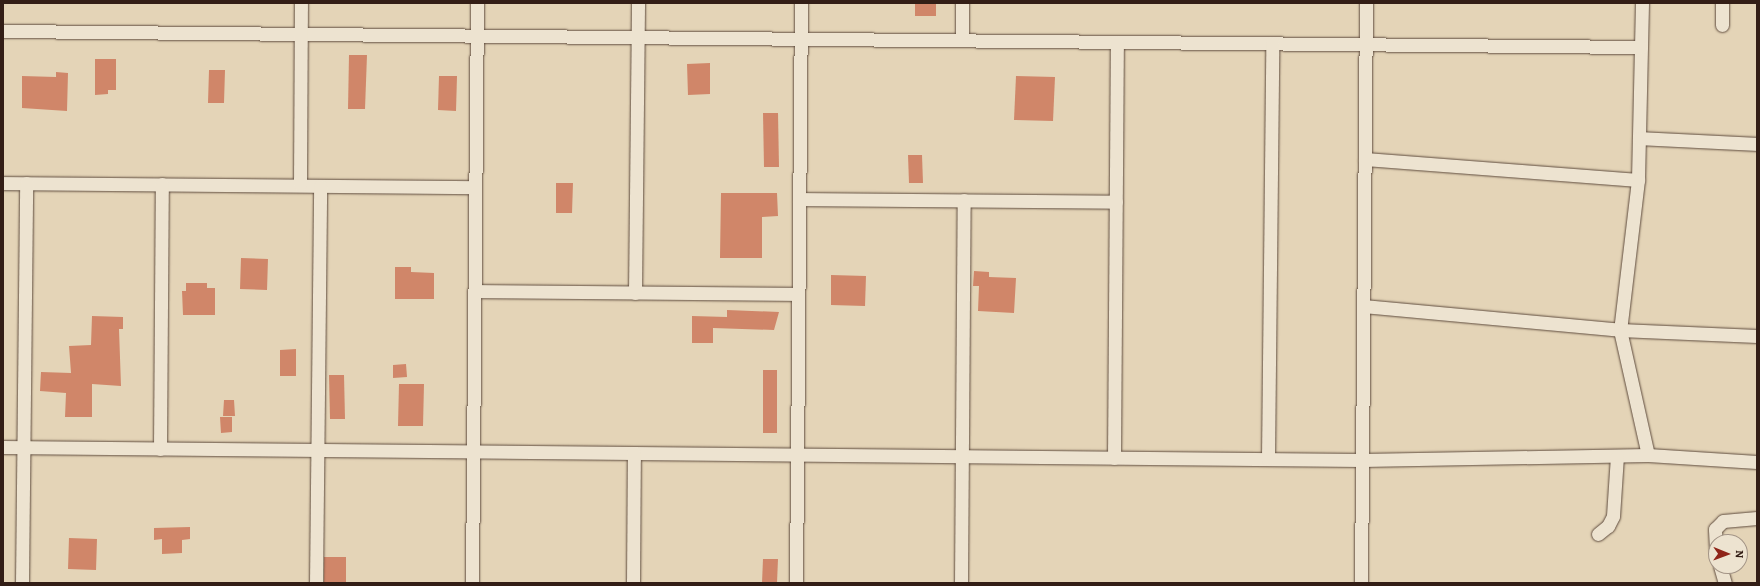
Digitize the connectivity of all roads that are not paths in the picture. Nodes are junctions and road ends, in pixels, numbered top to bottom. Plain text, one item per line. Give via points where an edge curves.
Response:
1 (301, 3) edge
2 (477, 3) edge
3 (638, 3) edge
4 (801, 3) edge
5 (962, 3) edge
6 (1366, 3) edge
7 (1642, 3) edge
8 (1722, 3) edge
9 (1722, 25) dead end
10 (3, 31) edge
11 (301, 34) junction
12 (477, 36) junction
13 (638, 37) junction
14 (801, 39) junction
15 (962, 40) junction
16 (1117, 42) junction
17 (1272, 43) junction
18 (1366, 44) junction
19 (1641, 47) junction
20 (1639, 138) junction
21 (1757, 144) edge
22 (1365, 159) junction
23 (1638, 180) junction
24 (3, 183) edge
25 (26, 183) junction
26 (162, 184) junction
27 (300, 186) junction
28 (320, 186) junction
29 (475, 187) junction
30 (799, 199) junction
31 (964, 200) junction
32 (1116, 202) junction
33 (474, 291) junction
34 (635, 293) junction
35 (798, 294) junction
36 (1363, 306) junction
37 (1620, 330) junction
38 (1757, 336) edge
39 (3, 447) edge
40 (24, 447) junction
41 (160, 449) junction
42 (318, 450) junction
43 (473, 452) junction
44 (634, 453) junction
45 (797, 455) junction
46 (1648, 455) junction
47 (962, 456) junction
48 (1617, 456) junction
49 (1114, 458) junction
50 (1268, 459) junction
51 (1362, 460) junction
52 (1757, 462) edge
53 (1757, 518) edge
54 (1598, 534) dead end
55 (1715, 534) edge
56 (22, 583) edge
57 (316, 583) edge
58 (472, 583) edge
59 (633, 583) edge
60 (796, 583) edge
61 (961, 583) edge
62 (1361, 583) edge

1 - 11 street
2 - 12 street
3 - 13 street
4 - 14 street
5 - 15 street
6 - 18 street
7 - 19 street
8 - 9 street
10 - 11 street
11 - 12 street
11 - 27 street
12 - 13 street
12 - 29 street
13 - 14 street
13 - 34 street
14 - 15 street
14 - 30 street
15 - 16 street
16 - 17 street
16 - 32 street
17 - 18 street
17 - 50 street
18 - 19 street
18 - 22 street
19 - 20 street
20 - 21 street
20 - 23 street
22 - 23 street
22 - 36 street
23 - 37 street
24 - 25 street
25 - 26 street
25 - 40 street
26 - 27 street
26 - 41 street
27 - 28 street
28 - 29 street
28 - 42 street
29 - 33 street
30 - 31 street
30 - 35 street
31 - 32 street
31 - 47 street
32 - 49 street
33 - 34 street
33 - 43 street
34 - 35 street
35 - 45 street
36 - 37 street
36 - 51 street
37 - 38 street
37 - 46 street
39 - 40 street
40 - 41 street
40 - 56 street
41 - 42 street
42 - 43 street
42 - 57 street
43 - 44 street
43 - 58 street
44 - 45 street
44 - 59 street
45 - 47 street
45 - 60 street
46 - 48 street
46 - 52 street
47 - 49 street
47 - 61 street
48 - 51 street
48 - 54 street via 1613,516 1608,526
49 - 50 street
50 - 51 street
51 - 62 street
53 - 55 street via 1723,521 1715,528

